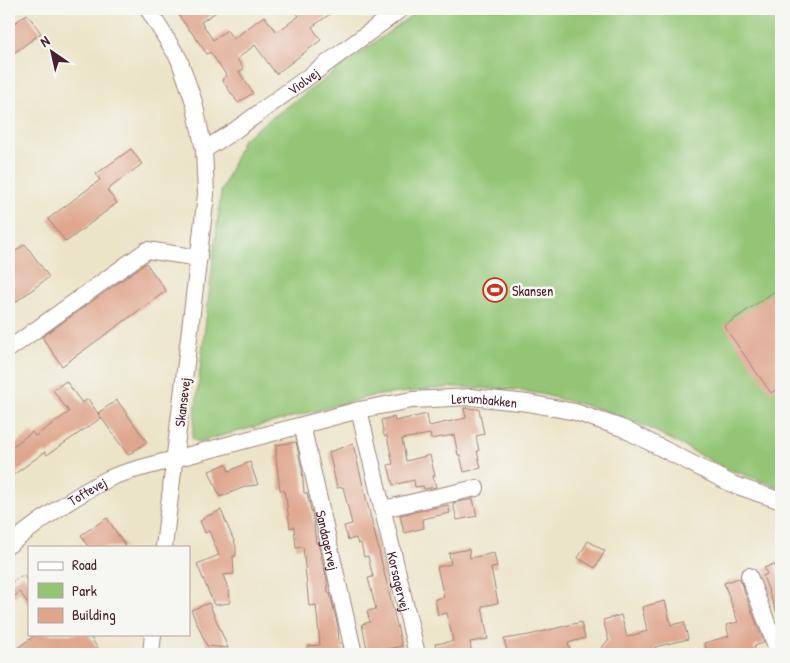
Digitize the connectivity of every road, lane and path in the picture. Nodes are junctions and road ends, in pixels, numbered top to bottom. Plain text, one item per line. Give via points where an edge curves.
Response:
1 (148, 9) edge
2 (401, 9) edge
3 (204, 150) junction
4 (199, 258) junction
5 (9, 349) edge
6 (359, 410) junction
7 (302, 425) junction
8 (175, 459) junction
9 (476, 488) dead end
10 (781, 501) edge
11 (383, 509) junction
12 (9, 545) edge
13 (164, 546) edge
14 (749, 576) dead end
15 (153, 636) edge
16 (151, 654) edge
17 (354, 654) edge
18 (417, 654) edge
19 (779, 654) edge

1 - 3 street, Skansevej via 179,59 194,102
2 - 3 street, Violvej
3 - 4 street, Skansevej via 206,195
4 - 5 street via 147,250
4 - 8 street, Skansevej
6 - 7 street, Lerumbakken
6 - 10 street, Lerumbakken via 412,400 471,397 575,412 622,428 732,484
6 - 11 street, Korsagervej
7 - 8 street, Lerumbakken
7 - 17 street, Sandagervej
8 - 12 street, Toftevej via 110,478 54,510
8 - 13 street, Skansevej
9 - 11 street
11 - 18 street, Korsagervej
14 - 19 street
15 - 16 street

